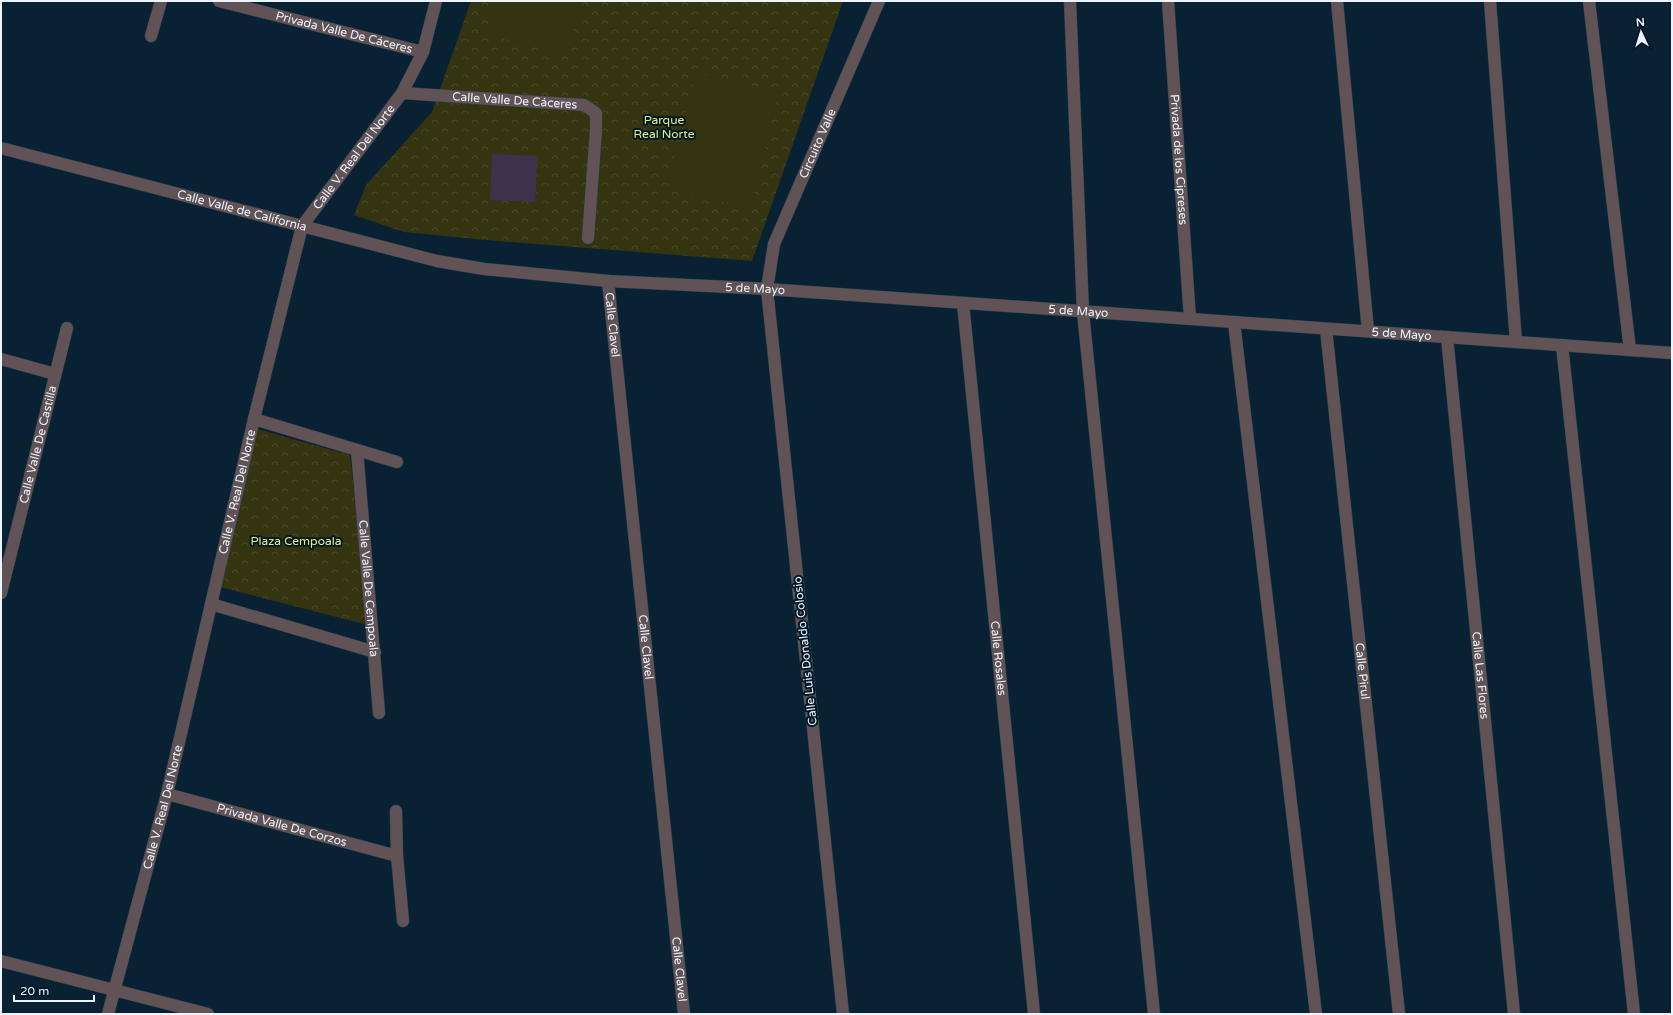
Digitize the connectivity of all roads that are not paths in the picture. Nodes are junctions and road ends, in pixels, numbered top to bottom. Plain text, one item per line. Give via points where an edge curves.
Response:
1 (161, 1) edge
2 (219, 1) edge
3 (436, 1) edge
4 (879, 1) edge
5 (1070, 1) edge
6 (1168, 1) edge
7 (1338, 1) edge
8 (1490, 1) edge
9 (1589, 1) edge
10 (151, 36) dead end
11 (423, 52) junction
12 (402, 93) junction
13 (1, 148) edge
14 (302, 226) junction
15 (588, 238) dead end
16 (484, 269) joint
17 (608, 281) junction
18 (766, 289) junction
19 (963, 303) junction
20 (1083, 312) junction
21 (1190, 319) junction
22 (1234, 322) junction
23 (67, 328) dead end
24 (1326, 329) junction
25 (1368, 332) junction
26 (1447, 337) junction
27 (1516, 342) junction
28 (1562, 345) junction
29 (1630, 350) junction
30 (1672, 353) edge
31 (1, 359) edge
32 (55, 374) junction
33 (254, 419) junction
34 (357, 450) junction
35 (397, 462) dead end
36 (5, 561) edge
37 (1, 593) edge
38 (211, 604) junction
39 (375, 652) junction
40 (379, 714) dead end
41 (167, 794) junction
42 (396, 811) dead end
43 (397, 856) junction
44 (402, 921) dead end
45 (1, 961) edge
46 (114, 990) junction
47 (108, 1014) edge
48 (208, 1014) edge
49 (684, 1014) edge
50 (843, 1014) edge
51 (1034, 1014) edge
52 (1154, 1014) edge
53 (1316, 1014) edge
54 (1399, 1014) edge
55 (1514, 1014) edge
56 (1634, 1014) edge

1 - 10 street
2 - 11 street, Privada Valle De Cáceres
3 - 11 street, Calle V. Real Del Norte
4 - 18 street, Circuito Valle via 774,244
5 - 20 street
6 - 21 street, Privada de los Cipreses
7 - 25 street
8 - 27 street
9 - 29 street
11 - 12 street, Calle V. Real Del Norte
12 - 14 street, Calle V. Real Del Norte
12 - 15 street, Calle Valle De Cáceres via 584,105 596,113
13 - 14 street, Calle Valle de California
14 - 16 street, Calle Valle de California via 436,260
14 - 33 street, Calle V. Real Del Norte
16 - 17 street, 5 de Mayo
17 - 18 street, 5 de Mayo
17 - 49 street, Calle Clavel
18 - 19 street, 5 de Mayo
18 - 50 street, Calle Luis Donaldo Colosio
19 - 20 street, 5 de Mayo
19 - 51 street, Calle Rosales
20 - 21 street, 5 de Mayo
20 - 52 street
21 - 22 street, 5 de Mayo
22 - 24 street, 5 de Mayo
22 - 53 street
23 - 32 street
24 - 25 street, 5 de Mayo
24 - 54 street, Calle Pirul
25 - 26 street, 5 de Mayo
26 - 27 street, 5 de Mayo
26 - 55 street, Calle Las Flores
27 - 28 street, 5 de Mayo
28 - 29 street, 5 de Mayo
28 - 56 street
29 - 30 street, 5 de Mayo
31 - 32 street, Calle Valle De Castilla
32 - 36 street, Calle Valle De Castilla
33 - 34 street
33 - 38 street, Calle V. Real Del Norte
34 - 35 street
34 - 39 street, Calle Valle De Cempoala
36 - 37 street, Calle Valle De Castilla
38 - 39 street, Calle Valle De Cempoala
38 - 41 street, Calle V. Real Del Norte
39 - 40 street
41 - 43 street, Privada Valle De Corzos
41 - 46 street, Calle V. Real Del Norte
42 - 43 street
43 - 44 street
45 - 46 street
46 - 47 street, Calle V. Real Del Norte
46 - 48 street

